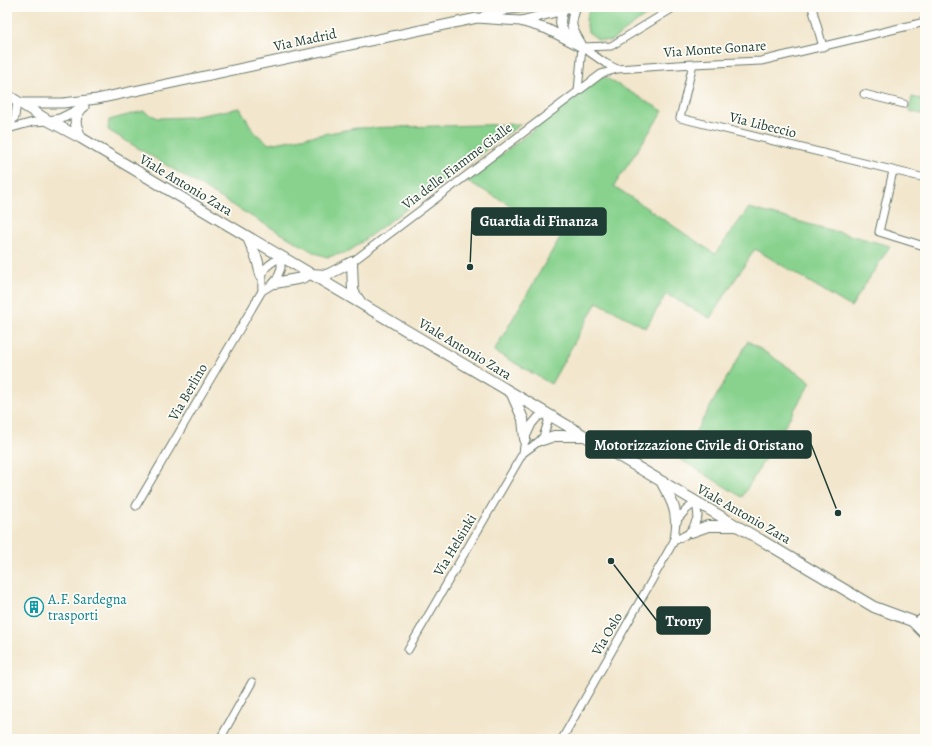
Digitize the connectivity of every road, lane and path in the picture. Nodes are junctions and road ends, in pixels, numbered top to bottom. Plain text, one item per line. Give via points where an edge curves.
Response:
1 (526, 7) edge
2 (576, 7) edge
3 (675, 7) edge
4 (812, 7) edge
5 (511, 8) edge
6 (563, 8) edge
7 (477, 18) junction
8 (520, 21) junction
9 (925, 22) edge
10 (582, 47) junction
11 (823, 47) junction
12 (693, 64) junction
13 (617, 70) junction
14 (578, 91) junction
15 (864, 94) dead end
16 (7, 95) edge
17 (97, 99) junction
18 (19, 102) junction
19 (904, 104) dead end
20 (80, 108) junction
21 (49, 121) junction
22 (8, 129) edge
23 (81, 138) junction
24 (893, 171) junction
25 (925, 178) edge
26 (248, 238) junction
27 (925, 250) edge
28 (281, 257) junction
29 (352, 262) junction
30 (310, 274) junction
31 (261, 275) junction
32 (275, 283) junction
33 (262, 291) junction
34 (363, 305) junction
35 (512, 394) junction
36 (547, 414) junction
37 (584, 436) junction
38 (525, 439) junction
39 (542, 440) junction
40 (523, 453) junction
41 (661, 482) junction
42 (696, 502) junction
43 (136, 506) dead end
44 (676, 521) junction
45 (736, 526) junction
46 (691, 532) junction
47 (674, 541) junction
48 (921, 621) edge
49 (925, 634) edge
50 (408, 650) dead end
51 (252, 682) dead end
52 (220, 739) edge
53 (562, 739) edge

1 - 5 street
2 - 6 street
2 - 10 street via 571,20 572,29
3 - 10 street via 611,46
4 - 11 street
5 - 7 street
6 - 8 street
6 - 10 street via 560,25 566,35
7 - 8 street, Via Madrid
7 - 17 street, Via Madrid
8 - 10 street via 547,29
9 - 11 street, Via Monte Gonare
10 - 13 street via 604,64
10 - 14 street
11 - 12 street, Via Monte Gonare via 761,61
12 - 13 street, Via Monte Gonare
12 - 24 street, Via Libeccio via 680,118
13 - 14 street, Via delle Fiamme Gialle via 600,74
14 - 29 street, Via delle Fiamme Gialle
15 - 19 street
16 - 18 main road, Viale Antonio Zara
17 - 18 street, Via Madrid via 63,103
17 - 20 street, Via Madrid
18 - 21 main road, Viale Antonio Zara
18 - 22 street
20 - 21 street, Via Madrid via 60,119
20 - 23 main road via 75,121
21 - 22 street via 33,122
21 - 23 main road, Viale Antonio Zara
23 - 26 main road, Viale Antonio Zara
24 - 25 street, Via Libeccio
24 - 27 street via 879,232 924,246
26 - 28 main road, Viale Antonio Zara
26 - 31 main road
28 - 30 main road, Viale Antonio Zara
28 - 31 street via 270,264
28 - 32 street via 281,268
29 - 30 main road via 327,275
29 - 34 main road via 353,291
30 - 32 main road
30 - 34 main road, Viale Antonio Zara
31 - 33 street
32 - 33 street, Via Berlino
33 - 43 street, Via Berlino
34 - 35 main road, Viale Antonio Zara
35 - 36 main road, Viale Antonio Zara
35 - 38 main road via 523,419
36 - 37 main road, Viale Antonio Zara
36 - 38 street, Via Helsinki via 538,417
36 - 39 street via 548,422
37 - 39 main road via 554,436
37 - 41 main road, Viale Antonio Zara
38 - 40 street, Via Helsinki
39 - 40 street, Via Helsinki
40 - 50 street, Via Helsinki
41 - 42 main road, Viale Antonio Zara
41 - 44 main road via 673,502
42 - 44 street
42 - 45 main road, Viale Antonio Zara
42 - 46 street via 698,516
44 - 47 street, Via Oslo
45 - 46 main road via 708,526
45 - 48 main road, Viale Antonio Zara via 874,607
46 - 47 street
47 - 53 street, Via Oslo
48 - 49 main road, Viale Antonio Zara
51 - 52 street

